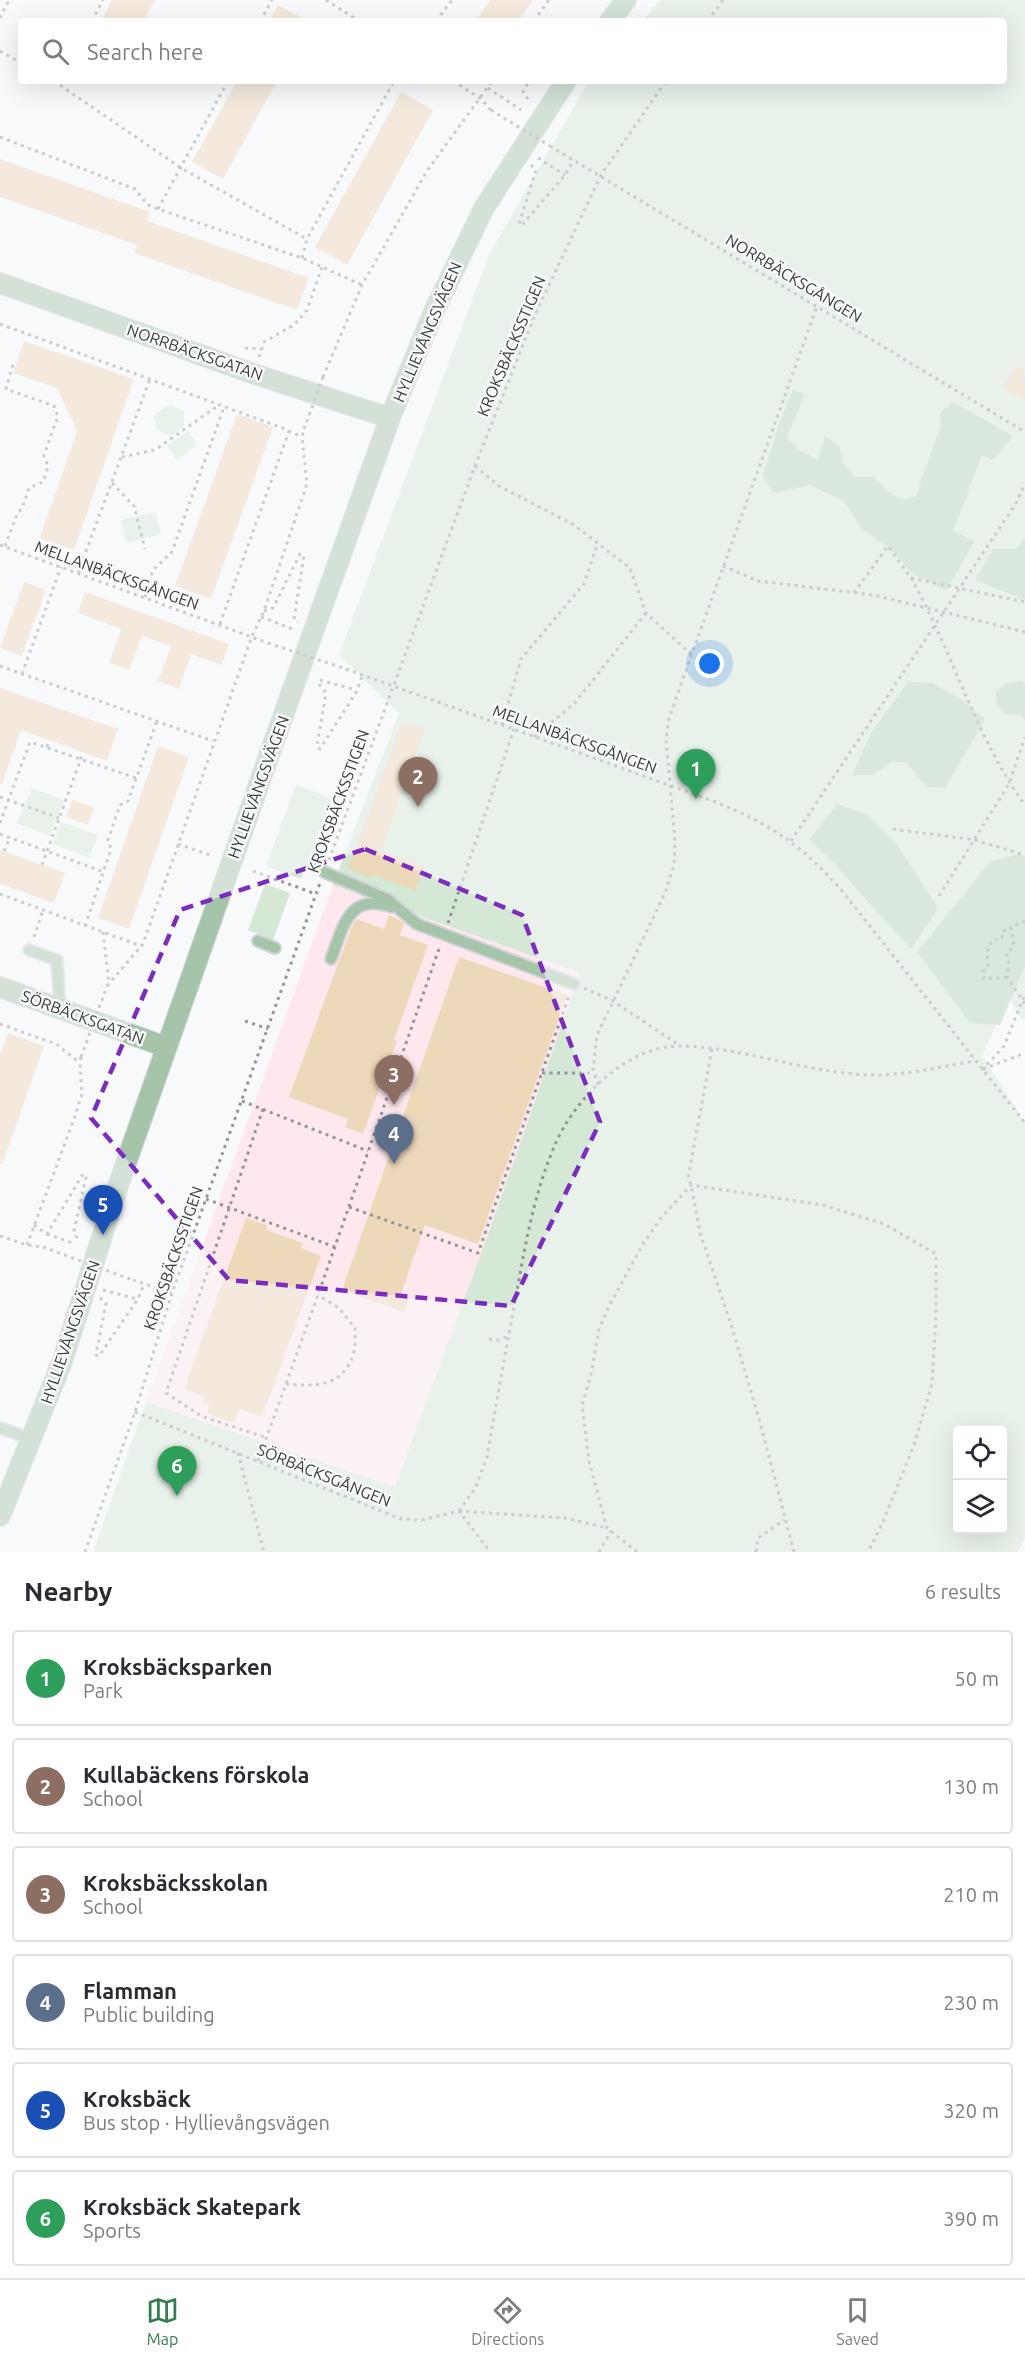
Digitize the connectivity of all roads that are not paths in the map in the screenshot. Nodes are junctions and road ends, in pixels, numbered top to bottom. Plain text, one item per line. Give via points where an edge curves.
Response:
1 (626, 0) edge
2 (612, 18) edge
3 (564, 84) edge
4 (0, 283) edge
5 (390, 418) junction
6 (324, 872) road end
7 (402, 911) junction
8 (258, 941) dead end
9 (275, 948) dead end
10 (29, 950) dead end
11 (331, 959) dead end
12 (574, 984) road end
13 (0, 987) edge
14 (60, 1009) junction
15 (166, 1047) junction
16 (0, 1428) edge
17 (32, 1439) junction
18 (0, 1516) edge

1 - 2 street
3 - 5 street, HYLLIEVÅNGSVÄGEN via 502,178 466,243
4 - 5 street, NORRBÄCKSGATAN
5 - 15 street, HYLLIEVÅNGSVÄGEN
6 - 7 lane via 387,899
7 - 11 lane via 380,903 357,907 349,914
7 - 12 lane via 417,924
8 - 9 lane
10 - 14 lane via 57,960
13 - 14 street, SÖRBÄCKSGATAN
14 - 15 street, SÖRBÄCKSGATAN
15 - 17 street, HYLLIEVÅNGSVÄGEN via 62,1362
16 - 17 lane
17 - 18 street, HYLLIEVÅNGSVÄGEN

